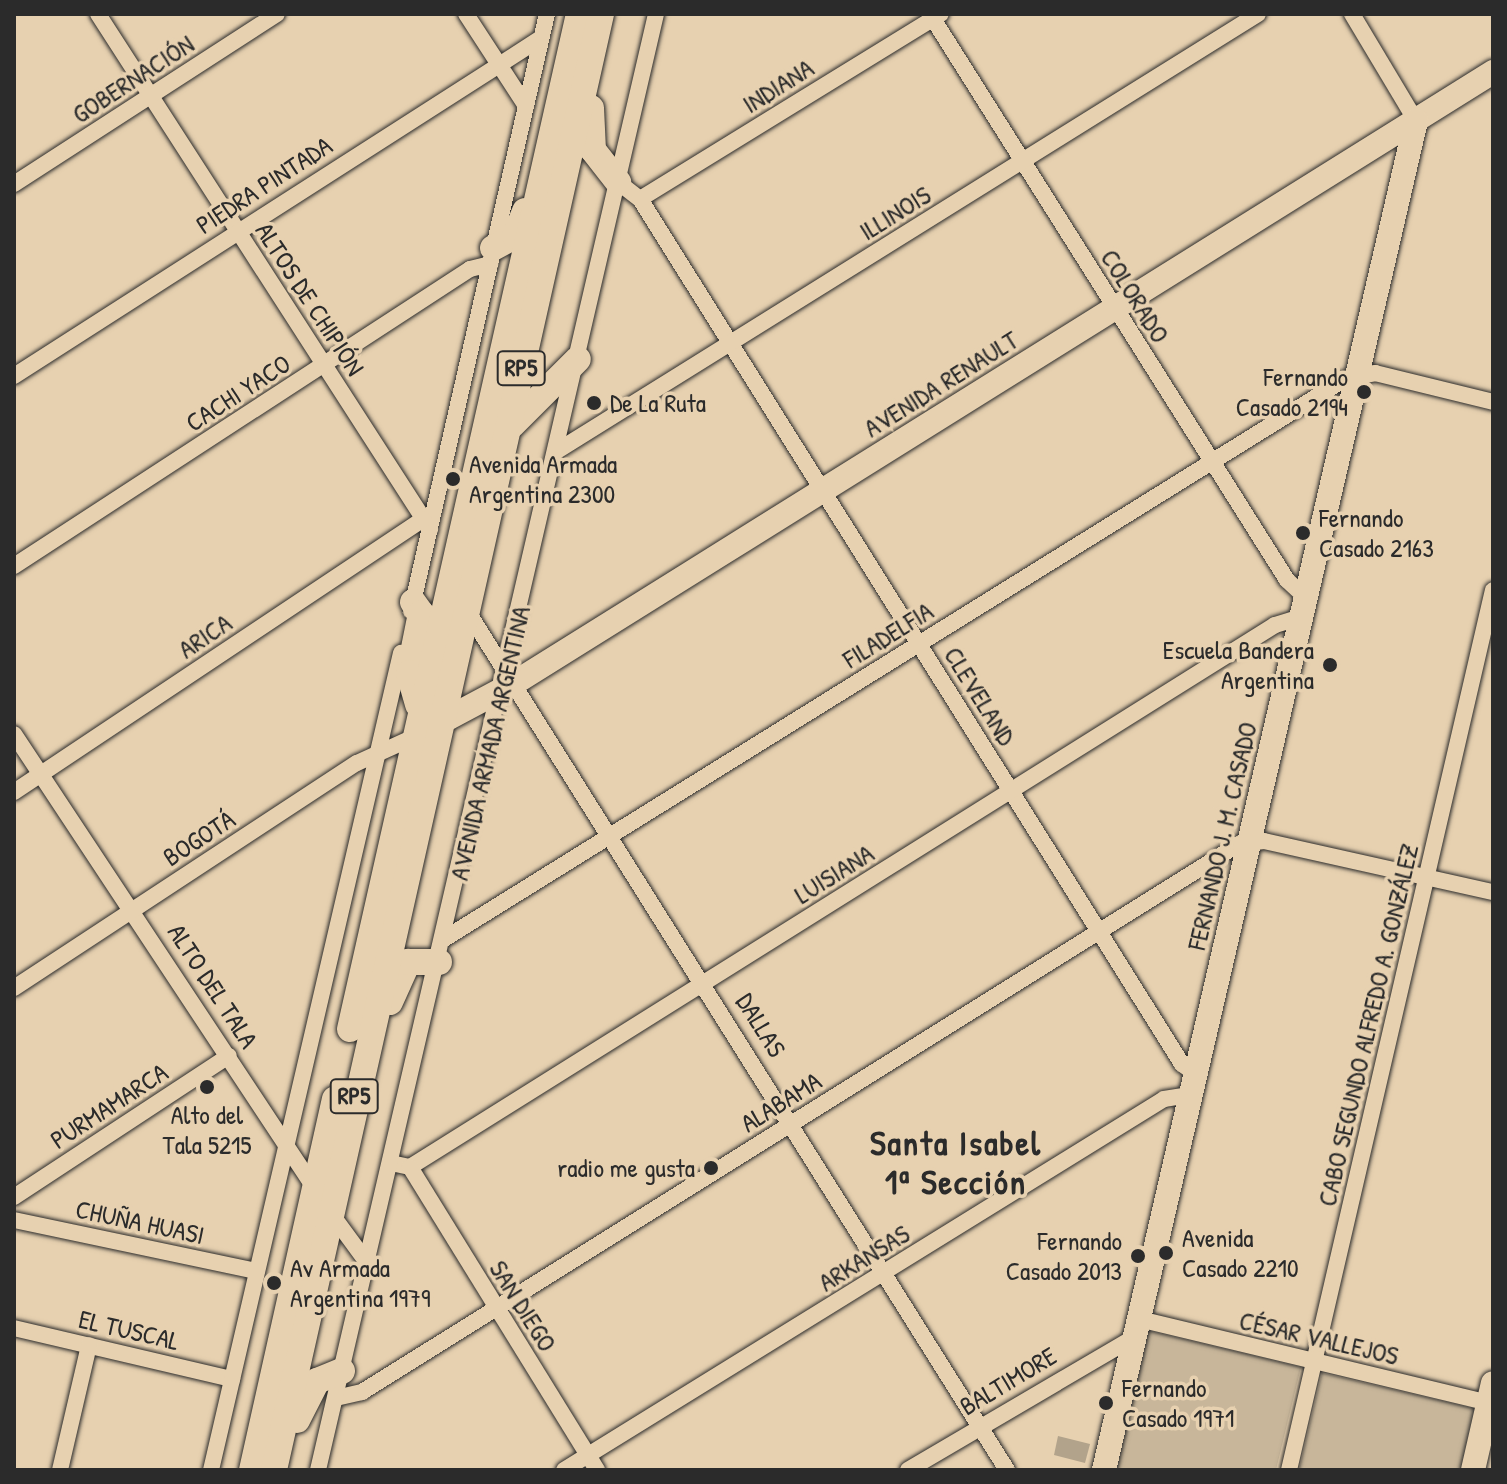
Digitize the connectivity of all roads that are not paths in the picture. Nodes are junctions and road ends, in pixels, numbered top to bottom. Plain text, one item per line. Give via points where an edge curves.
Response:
1 (98, 14) edge
2 (277, 14) edge
3 (466, 14) edge
4 (547, 14) edge
5 (579, 14) edge
6 (601, 14) edge
7 (656, 14) edge
8 (1258, 14) edge
9 (1352, 14) edge
10 (935, 16) edge
11 (541, 38) junction
12 (498, 62) junction
13 (589, 69) junction
14 (1493, 72) edge
15 (150, 96) junction
16 (559, 105) junction
17 (526, 106) junction
18 (1416, 121) junction
19 (1023, 162) junction
20 (618, 182) junction
21 (14, 184) edge
22 (640, 199) junction
23 (237, 231) junction
24 (492, 256) junction
25 (1115, 308) junction
26 (732, 344) junction
27 (578, 359) junction
28 (324, 366) junction
29 (1358, 372) junction
30 (14, 376) edge
31 (1493, 402) edge
32 (506, 435) junction
33 (557, 451) junction
34 (1213, 463) junction
35 (824, 491) junction
36 (426, 524) junction
37 (14, 566) edge
38 (1493, 590) edge
39 (413, 602) junction
40 (1304, 608) junction
41 (467, 610) junction
42 (919, 644) junction
43 (509, 680) junction
44 (430, 716) junction
45 (14, 734) edge
46 (414, 737) junction
47 (377, 756) junction
48 (41, 775) junction
49 (1011, 791) junction
50 (14, 792) edge
51 (613, 836) junction
52 (1250, 840) junction
53 (1427, 876) junction
54 (1493, 892) edge
55 (134, 909) junction
56 (1100, 932) junction
57 (442, 951) junction
58 (706, 982) junction
59 (14, 988) edge
60 (229, 1056) junction
61 (359, 1069) junction
62 (1193, 1084) junction
63 (793, 1122) junction
64 (287, 1145) junction
65 (391, 1163) junction
66 (410, 1167) junction
67 (315, 1189) junction
68 (14, 1197) edge
69 (330, 1212) junction
70 (14, 1220) edge
71 (369, 1265) junction
72 (257, 1271) junction
73 (885, 1274) junction
74 (497, 1309) junction
75 (14, 1328) edge
76 (1137, 1328) junction
77 (89, 1345) junction
78 (1315, 1362) junction
79 (342, 1371) junction
80 (232, 1379) junction
81 (1491, 1397) edge
82 (336, 1398) junction
83 (981, 1425) junction
84 (588, 1455) junction
85 (60, 1470) edge
86 (211, 1470) edge
87 (252, 1470) edge
88 (274, 1470) edge
89 (284, 1470) edge
90 (318, 1470) edge
91 (564, 1470) edge
92 (597, 1470) edge
93 (908, 1470) edge
94 (1007, 1470) edge
95 (1104, 1470) edge
96 (1289, 1470) edge
97 (1473, 1470) edge

1 - 15 street, ALTOS DE CHIPIÓN
2 - 15 street, GOBERNACIÓN
3 - 12 street
4 - 11 street
5 - 16 main road, AVENIDA ARMADA ARGENTINA / RP5
6 - 13 main road, AVENIDA ARMADA ARGENTINA / RP5
7 - 20 street, AVENIDA ARMADA ARGENTINA
8 - 19 street, ILLINOIS
9 - 18 street
10 - 19 street, COLORADO
10 - 22 street, INDIANA
11 - 12 street, PIEDRA PINTADA
11 - 17 street
12 - 17 street
12 - 23 street, PIEDRA PINTADA
13 - 20 main road via 593,150
13 - 32 main road, AVENIDA ARMADA ARGENTINA / RP5
14 - 18 street, AVENIDA RENAULT
15 - 21 street, GOBERNACIÓN
15 - 23 street, ALTOS DE CHIPIÓN
16 - 24 main road via 521,226
16 - 44 main road, AVENIDA ARMADA ARGENTINA / RP5
17 - 24 street
18 - 25 street, AVENIDA RENAULT
18 - 29 street, FERNANDO J. M. CASADO
19 - 25 street, COLORADO
19 - 26 street, ILLINOIS
20 - 22 street, CLEVELAND
20 - 27 street, AVENIDA ARMADA ARGENTINA
22 - 26 street, CLEVELAND
23 - 28 street, ALTOS DE CHIPIÓN
23 - 30 street, PIEDRA PINTADA
24 - 28 street, CACHI YACO
24 - 36 street
25 - 34 street, COLORADO
25 - 35 street, AVENIDA RENAULT
26 - 33 street, ILLINOIS
26 - 35 street, CLEVELAND
27 - 32 main road via 532,399
27 - 33 street, AVENIDA ARMADA ARGENTINA
28 - 36 street, ALTOS DE CHIPIÓN
28 - 37 street, CACHI YACO
29 - 31 street
29 - 34 street, FILADELFIA
29 - 40 street, FERNANDO J. M. CASADO
32 - 41 main road, AVENIDA ARMADA ARGENTINA / RP5
33 - 43 street, AVENIDA ARMADA ARGENTINA
34 - 40 street, COLORADO
34 - 42 street, FILADELFIA
35 - 42 street, CLEVELAND
35 - 43 street, AVENIDA RENAULT
36 - 39 street
36 - 48 street, ARICA
38 - 53 street, CABO SEGUNDO ALFREDO A. GONZÁLEZ
39 - 44 main road via 421,613 409,673
39 - 47 street
40 - 49 street, LUISIANA
40 - 52 street, FERNANDO J. M. CASADO
41 - 43 street, DALLAS
41 - 44 main road, AVENIDA ARMADA ARGENTINA / RP5
42 - 49 street, CLEVELAND
42 - 51 street, FILADELFIA
43 - 44 street, AVENIDA RENAULT
43 - 51 street, DALLAS
43 - 57 street, AVENIDA ARMADA ARGENTINA
44 - 46 main road, AVENIDA ARMADA ARGENTINA / RP5
44 - 61 main road, AVENIDA ARMADA ARGENTINA / RP5
45 - 48 street, ALTO DEL TALA
46 - 47 street, BOGOTÁ
46 - 67 main road, AVENIDA ARMADA ARGENTINA / RP5
47 - 55 street, BOGOTÁ
47 - 64 street
48 - 50 street, ARICA
48 - 55 street, ALTO DEL TALA
49 - 56 street, CLEVELAND
49 - 58 street, LUISIANA
51 - 57 street, FILADELFIA
51 - 58 street, DALLAS
52 - 53 street
52 - 56 street, ALABAMA
52 - 62 street, FERNANDO J. M. CASADO
53 - 54 street
53 - 78 street, CABO SEGUNDO ALFREDO A. GONZÁLEZ
55 - 59 street, BOGOTÁ
55 - 60 street, ALTO DEL TALA
56 - 62 street, CLEVELAND
56 - 63 street, ALABAMA
57 - 61 main road via 403,966 374,1053
57 - 65 street, AVENIDA ARMADA ARGENTINA
58 - 63 street, DALLAS
58 - 66 street, LUISIANA
60 - 64 street, ALTO DEL TALA
60 - 68 street, PURMAMARCA
61 - 69 main road, AVENIDA ARMADA ARGENTINA / RP5
62 - 73 street, ARKANSAS
62 - 76 street, FERNANDO J. M. CASADO
63 - 73 street, DALLAS
63 - 74 street, ALABAMA
64 - 67 street, ALTO DEL TALA
64 - 72 street
65 - 66 street
65 - 71 street, AVENIDA ARMADA ARGENTINA
66 - 74 street, SAN DIEGO
67 - 69 street, ALTO DEL TALA
67 - 87 main road, AVENIDA ARMADA ARGENTINA / RP5
69 - 71 street, ALTO DEL TALA
69 - 88 main road, AVENIDA ARMADA ARGENTINA / RP5
70 - 72 street, CHUÑA HUASI
71 - 79 street, AVENIDA ARMADA ARGENTINA
72 - 80 street
73 - 83 street, DALLAS
73 - 84 street, ARKANSAS
74 - 82 street, ALABAMA via 362,1392
74 - 84 street, SAN DIEGO
75 - 77 street, EL TUSCAL
76 - 78 street, CÉSAR VALLEJOS
76 - 83 street, BALTIMORE
76 - 95 street, FERNANDO J. M. CASADO
77 - 80 street, EL TUSCAL
77 - 85 street
78 - 81 street, CÉSAR VALLEJOS
78 - 96 street, CABO SEGUNDO ALFREDO A. GONZÁLEZ
79 - 82 street, AVENIDA ARMADA ARGENTINA
79 - 89 main road via 309,1392
80 - 86 street
81 - 97 street
82 - 90 street, AVENIDA ARMADA ARGENTINA
83 - 93 street, BALTIMORE
83 - 94 street, DALLAS
84 - 91 street, ARKANSAS
84 - 92 street, SAN DIEGO

